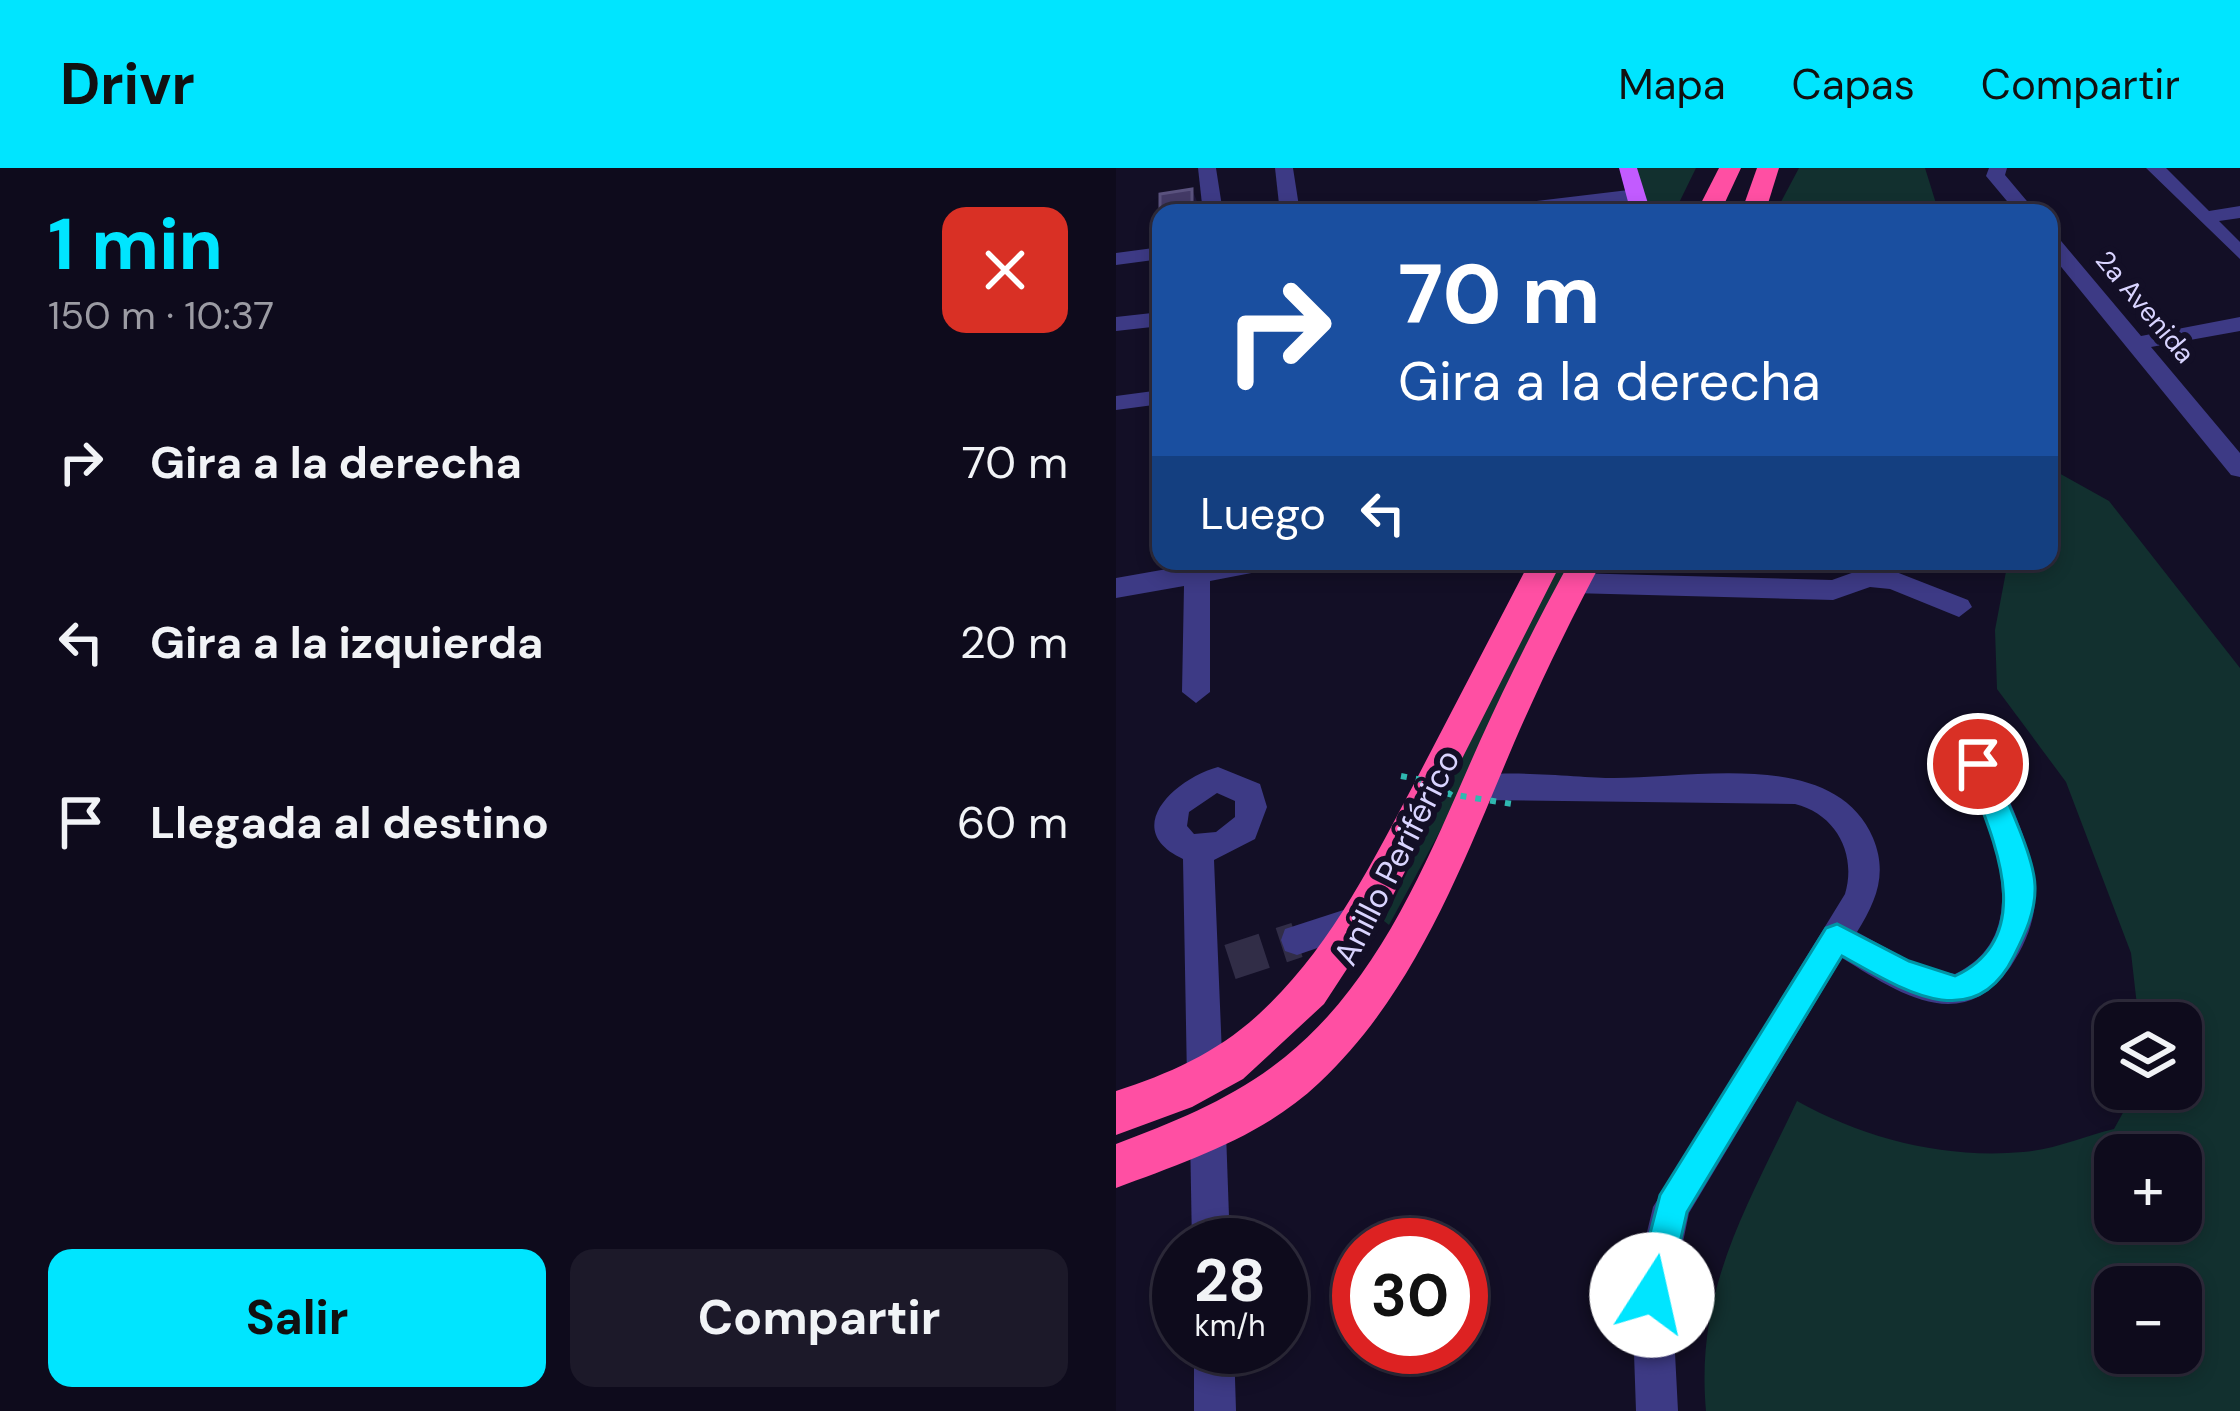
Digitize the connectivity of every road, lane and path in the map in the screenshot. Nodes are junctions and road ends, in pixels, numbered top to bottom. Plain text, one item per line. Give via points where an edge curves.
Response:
1 (1207, 168) edge
2 (1284, 168) edge
3 (1628, 168) edge
4 (1730, 168) edge
5 (1768, 168) edge
6 (1998, 168) edge
7 (2155, 168) edge
8 (1212, 204) edge
9 (1290, 204) edge
10 (1639, 204) edge
11 (1712, 204) edge
12 (1756, 204) edge
13 (2019, 204) edge
14 (2240, 212) edge
15 (2204, 218) junction
16 (2058, 250) edge
17 (2240, 253) edge
18 (1152, 255) edge
19 (1116, 259) edge
20 (1152, 320) edge
21 (1116, 324) edge
22 (2240, 324) edge
23 (2137, 344) junction
24 (1152, 398) edge
25 (1116, 403) edge
26 (2240, 469) edge
27 (1185, 570) edge
28 (1197, 570) edge
29 (1567, 570) edge
30 (1567, 570) edge
31 (1589, 570) edge
32 (1873, 570) edge
33 (1878, 570) edge
34 (1116, 588) edge
35 (1959, 608) dead end
36 (1196, 692) dead end
37 (1978, 764) dead end
38 (1401, 776) dead end
39 (1496, 796) junction
40 (1198, 849) dead end
41 (1362, 919) junction
42 (1837, 938) junction
43 (1298, 940) tunnel mouth
44 (1205, 1079) junction
45 (1116, 1113) edge
46 (1208, 1132) junction
47 (1116, 1166) edge
48 (1210, 1218) edge
49 (1214, 1374) edge
50 (1215, 1411) edge
51 (1657, 1411) edge

1 - 8 street
2 - 9 street
3 - 10 main road
4 - 11 highway
5 - 12 highway
6 - 13 street via 1995,176
7 - 15 street
14 - 15 street
15 - 17 street
16 - 23 street, 2a Avenida
18 - 19 street
20 - 21 street
22 - 23 street
23 - 26 street, 2a Avenida
24 - 25 street
27 - 34 street
28 - 36 street
29 - 39 highway, Anillo Periférico
30 - 41 highway, Anillo Periférico
31 - 32 street via 1815,591
33 - 35 street
37 - 42 street via 2021,884 2015,923 1997,960 1955,990 1901,973
38 - 39 path, bridge via 1454,786 1449,794
39 - 42 street via 1767,789 1816,796 1860,845 1864,889
39 - 46 highway, Anillo Periférico via 1374,995 1277,1089
40 - 44 street via 1216,964
41 - 43 street
41 - 44 highway, Anillo Periférico via 1284,1023
42 - 51 street via 1672,1207 1652,1295
44 - 45 highway, Anillo Periférico
46 - 47 highway, Anillo Periférico
46 - 48 street
49 - 50 street

